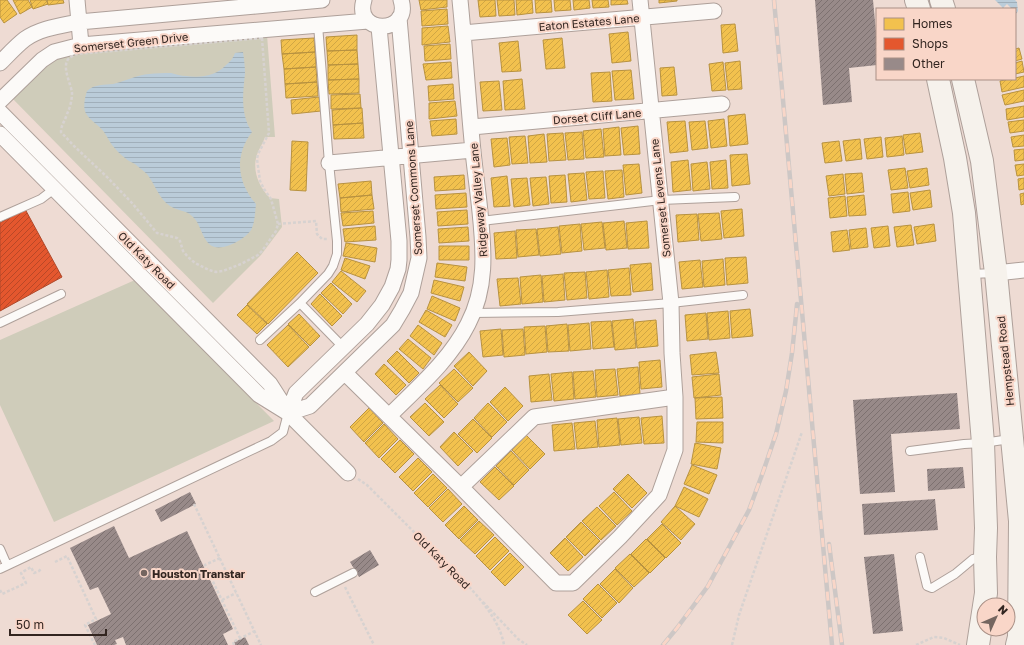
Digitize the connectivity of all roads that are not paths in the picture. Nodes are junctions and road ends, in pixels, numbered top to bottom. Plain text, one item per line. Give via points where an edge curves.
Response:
1 (76, 0) edge
2 (322, 0) edge
3 (364, 0) edge
4 (401, 0) edge
5 (460, 0) edge
6 (640, 0) edge
7 (232, 8) junction
8 (714, 12) dead end
9 (399, 18) junction
10 (642, 18) junction
11 (79, 22) junction
12 (373, 24) junction
13 (318, 25) junction
14 (234, 32) junction
15 (463, 33) junction
16 (80, 45) junction
17 (0, 63) edge
18 (938, 80) edge
19 (963, 80) edge
20 (0, 101) edge
21 (722, 104) dead end
22 (651, 111) junction
23 (0, 112) edge
24 (472, 127) junction
25 (0, 134) edge
26 (473, 150) junction
27 (411, 156) junction
28 (390, 157) junction
29 (329, 163) junction
30 (54, 188) junction
31 (735, 197) dead end
32 (661, 200) junction
33 (0, 216) edge
34 (481, 221) junction
35 (142, 255) junction
36 (132, 266) junction
37 (1024, 270) edge
38 (996, 273) junction
39 (970, 274) junction
40 (61, 294) dead end
41 (743, 295) dead end
42 (300, 303) junction
43 (671, 303) junction
44 (473, 313) junction
45 (0, 323) edge
46 (260, 340) dead end
47 (343, 348) junction
48 (356, 362) junction
49 (345, 373) junction
50 (674, 397) junction
51 (288, 413) junction
52 (389, 416) junction
53 (1013, 439) junction
54 (984, 442) junction
55 (910, 451) dead end
56 (348, 473) dead end
57 (461, 487) junction
58 (0, 549) edge
59 (920, 557) dead end
60 (985, 557) junction
61 (4, 567) edge
62 (353, 573) dead end
63 (314, 592) dead end
64 (978, 645) edge
65 (1017, 645) edge

1 - 11 street
2 - 7 street
3 - 12 street, Somerset Commons Lane via 364,15
4 - 9 street, Somerset Commons Lane
5 - 15 street, Ridgeway Valley Lane
6 - 10 street, Somerset Levens Lane
7 - 11 street
7 - 14 street
8 - 10 street, Eaton Estates Lane
9 - 12 street, Somerset Green Drive via 390,26
9 - 27 street, Somerset Commons Lane
10 - 15 street, Eaton Estates Lane
10 - 22 street, Somerset Levens Lane
11 - 16 street
11 - 17 street via 49,28 32,36 18,45
12 - 13 street, Somerset Green Drive
12 - 28 street, Somerset Commons Lane
13 - 14 street, Somerset Green Drive
13 - 29 lane
14 - 16 street, Somerset Green Drive
15 - 24 street, Ridgeway Valley Lane
16 - 20 street, Somerset Green Drive via 54,52 42,60
18 - 39 main road via 955,158
19 - 38 main road, Hempstead Road via 982,161
21 - 22 street, Dorset Cliff Lane
22 - 24 street, Dorset Cliff Lane
22 - 32 street, Somerset Levens Lane
23 - 35 street, Old Katy Road
24 - 26 street, Ridgeway Valley Lane
25 - 30 street, Old Katy Road
26 - 27 street
26 - 34 street, Ridgeway Valley Lane
27 - 28 street
27 - 48 street, Somerset Commons Lane via 419,258 411,293 393,325
28 - 29 street
28 - 47 street, Somerset Commons Lane via 399,240 398,269 382,305
29 - 42 lane via 337,254 328,274
30 - 33 lane via 41,199
30 - 36 street, Old Katy Road
31 - 32 lane
32 - 34 lane
32 - 43 street, Somerset Levens Lane
34 - 44 street, Ridgeway Valley Lane via 483,266 481,287
35 - 36 street
35 - 51 street, Old Katy Road via 270,384
36 - 51 street, Old Katy Road via 259,394
37 - 38 street
38 - 39 lane
38 - 53 main road, Hempstead Road
39 - 54 main road
40 - 45 lane
41 - 43 lane
42 - 46 lane
42 - 47 lane
43 - 44 lane via 558,312
43 - 50 street, Somerset Levens Lane
44 - 52 street, Ridgeway Valley Lane via 458,342
47 - 48 street
47 - 51 street, Somerset Commons Lane via 296,393
48 - 49 street, Somerset Commons Lane
49 - 51 street, Somerset Commons Lane via 310,406
49 - 52 street, Somerset Levens Lane
50 - 57 street via 534,416
50 - 57 street, Somerset Levens Lane via 675,450 659,495 573,583 556,583
51 - 56 street, Old Katy Road
51 - 61 lane via 283,432 271,441
52 - 57 street, Somerset Levens Lane
53 - 54 lane
53 - 65 main road, Hempstead Road via 1020,521
54 - 55 lane
54 - 60 main road
58 - 61 lane
59 - 60 lane via 927,586 932,588 973,559
60 - 64 main road via 986,593
62 - 63 lane

